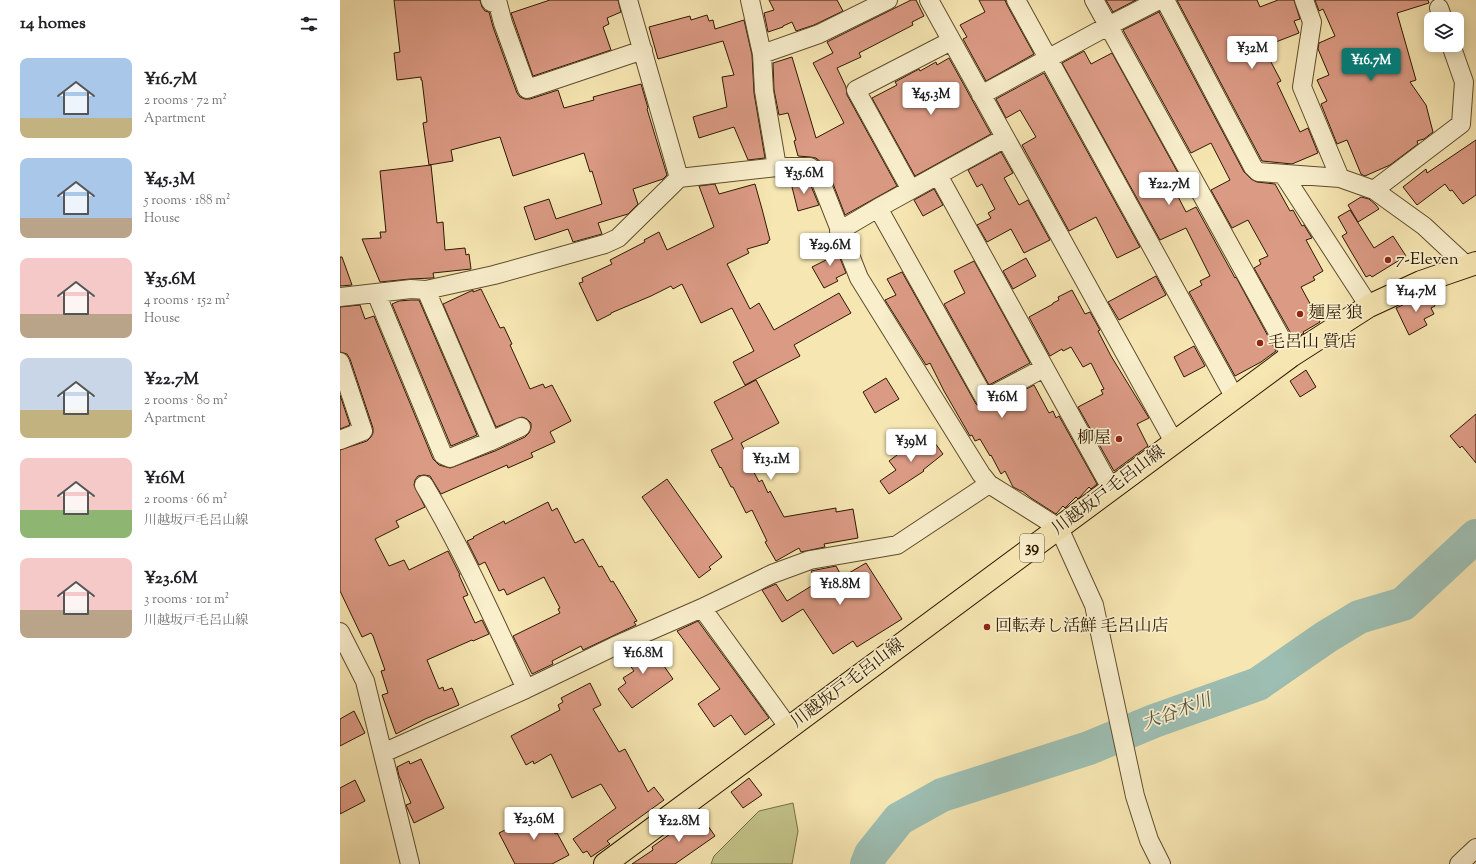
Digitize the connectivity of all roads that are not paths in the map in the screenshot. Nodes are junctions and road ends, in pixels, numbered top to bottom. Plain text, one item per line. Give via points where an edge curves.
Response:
1 (628, 0) edge
2 (750, 0) edge
3 (888, 0) edge
4 (929, 0) edge
5 (1016, 0) edge
6 (1094, 0) edge
7 (1159, 0) edge
8 (1165, 0) edge
9 (1304, 0) edge
10 (498, 2) edge
11 (1108, 26) junction
12 (951, 41) junction
13 (643, 50) junction
14 (1453, 52) edge
15 (762, 54) junction
16 (1048, 59) junction
17 (981, 95) junction
18 (1005, 138) junction
19 (777, 167) junction
20 (1283, 174) junction
21 (938, 175) junction
22 (678, 178) junction
23 (1340, 178) junction
24 (911, 190) junction
25 (1374, 190) junction
26 (878, 208) junction
27 (840, 231) junction
28 (1471, 264) edge
29 (426, 290) junction
30 (376, 293) junction
31 (340, 297) edge
32 (1369, 306) junction
33 (1291, 356) junction
34 (340, 362) edge
35 (1044, 368) junction
36 (1235, 398) junction
37 (521, 427) dead end
38 (340, 440) edge
39 (491, 441) junction
40 (1174, 442) junction
41 (988, 484) junction
42 (424, 485) dead end
43 (1112, 490) junction
44 (1059, 528) junction
45 (702, 608) junction
46 (340, 632) edge
47 (526, 689) junction
48 (789, 728) junction
49 (383, 753) junction
50 (1476, 848) edge
51 (410, 864) edge
52 (605, 864) edge
53 (1161, 864) edge
54 (1459, 864) edge

1 - 13 street
2 - 15 street
3 - 15 street via 819,34
4 - 12 street
5 - 16 street
6 - 11 street
7 - 11 street
8 - 20 street via 1253,167 1258,172
9 - 23 street via 1312,22 1302,87
10 - 13 street via 526,89
11 - 16 street
11 - 33 street
12 - 17 street
12 - 24 street via 856,90
13 - 22 street
14 - 25 street via 1464,82 1461,124
15 - 19 street via 764,91
16 - 17 street
16 - 36 street
17 - 18 street
18 - 21 street
18 - 40 street
19 - 22 street
19 - 27 street via 810,167 817,172
20 - 23 street
20 - 32 street
21 - 24 street
21 - 35 street
22 - 29 street via 618,238 605,244 494,275
23 - 25 street
24 - 26 street
25 - 28 street
26 - 27 street
26 - 35 street via 985,399
27 - 41 street via 859,278
28 - 32 main road, 川越坂戸毛呂山線 / 39 via 1421,282
29 - 30 street
29 - 39 street
30 - 31 street
30 - 39 street via 443,455 450,458
32 - 33 main road, 川越坂戸毛呂山線 / 39
33 - 36 main road, 川越坂戸毛呂山線 / 39
34 - 38 street via 363,431
35 - 43 street
36 - 40 main road, 川越坂戸毛呂山線 / 39
37 - 39 street
40 - 43 main road, 川越坂戸毛呂山線 / 39
41 - 44 street
41 - 45 street via 897,546 810,560 772,574
42 - 47 street via 472,571
43 - 44 main road, 川越坂戸毛呂山線 / 39
44 - 48 main road, 川越坂戸毛呂山線 / 39
44 - 53 street via 1094,606 1135,796 1149,840
45 - 47 street
45 - 48 street
46 - 49 street via 365,681
47 - 49 street
48 - 52 main road, 川越坂戸毛呂山線 / 39
49 - 51 street
50 - 54 street

